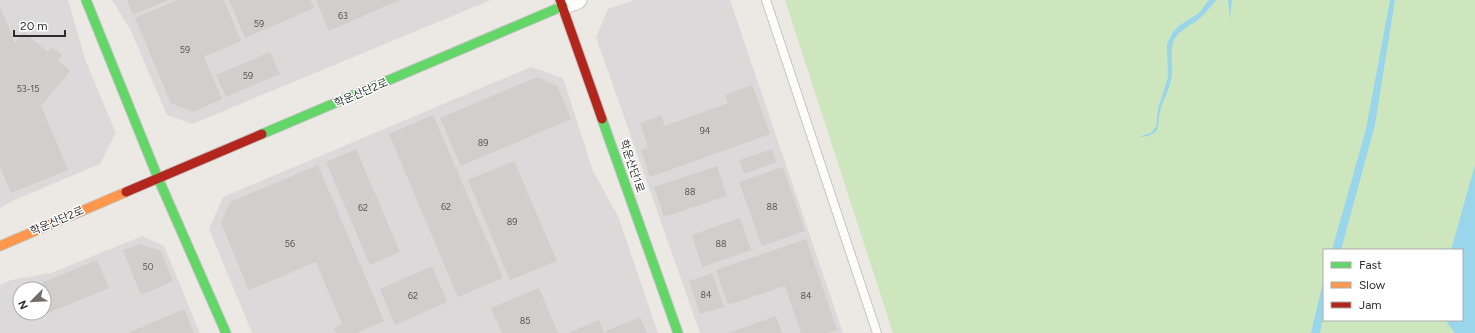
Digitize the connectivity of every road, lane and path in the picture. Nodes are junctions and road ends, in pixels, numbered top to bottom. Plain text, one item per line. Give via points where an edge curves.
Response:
1 (86, 0) edge
2 (766, 0) edge
3 (567, 2) edge
4 (158, 178) junction
5 (0, 246) edge
6 (226, 333) edge
7 (678, 333) edge
8 (877, 333) edge

1 - 4 street
2 - 8 lane
3 - 4 street, 학운산단2로
3 - 7 street, 학운산단1로
4 - 5 street, 학운산단2로
4 - 6 street

